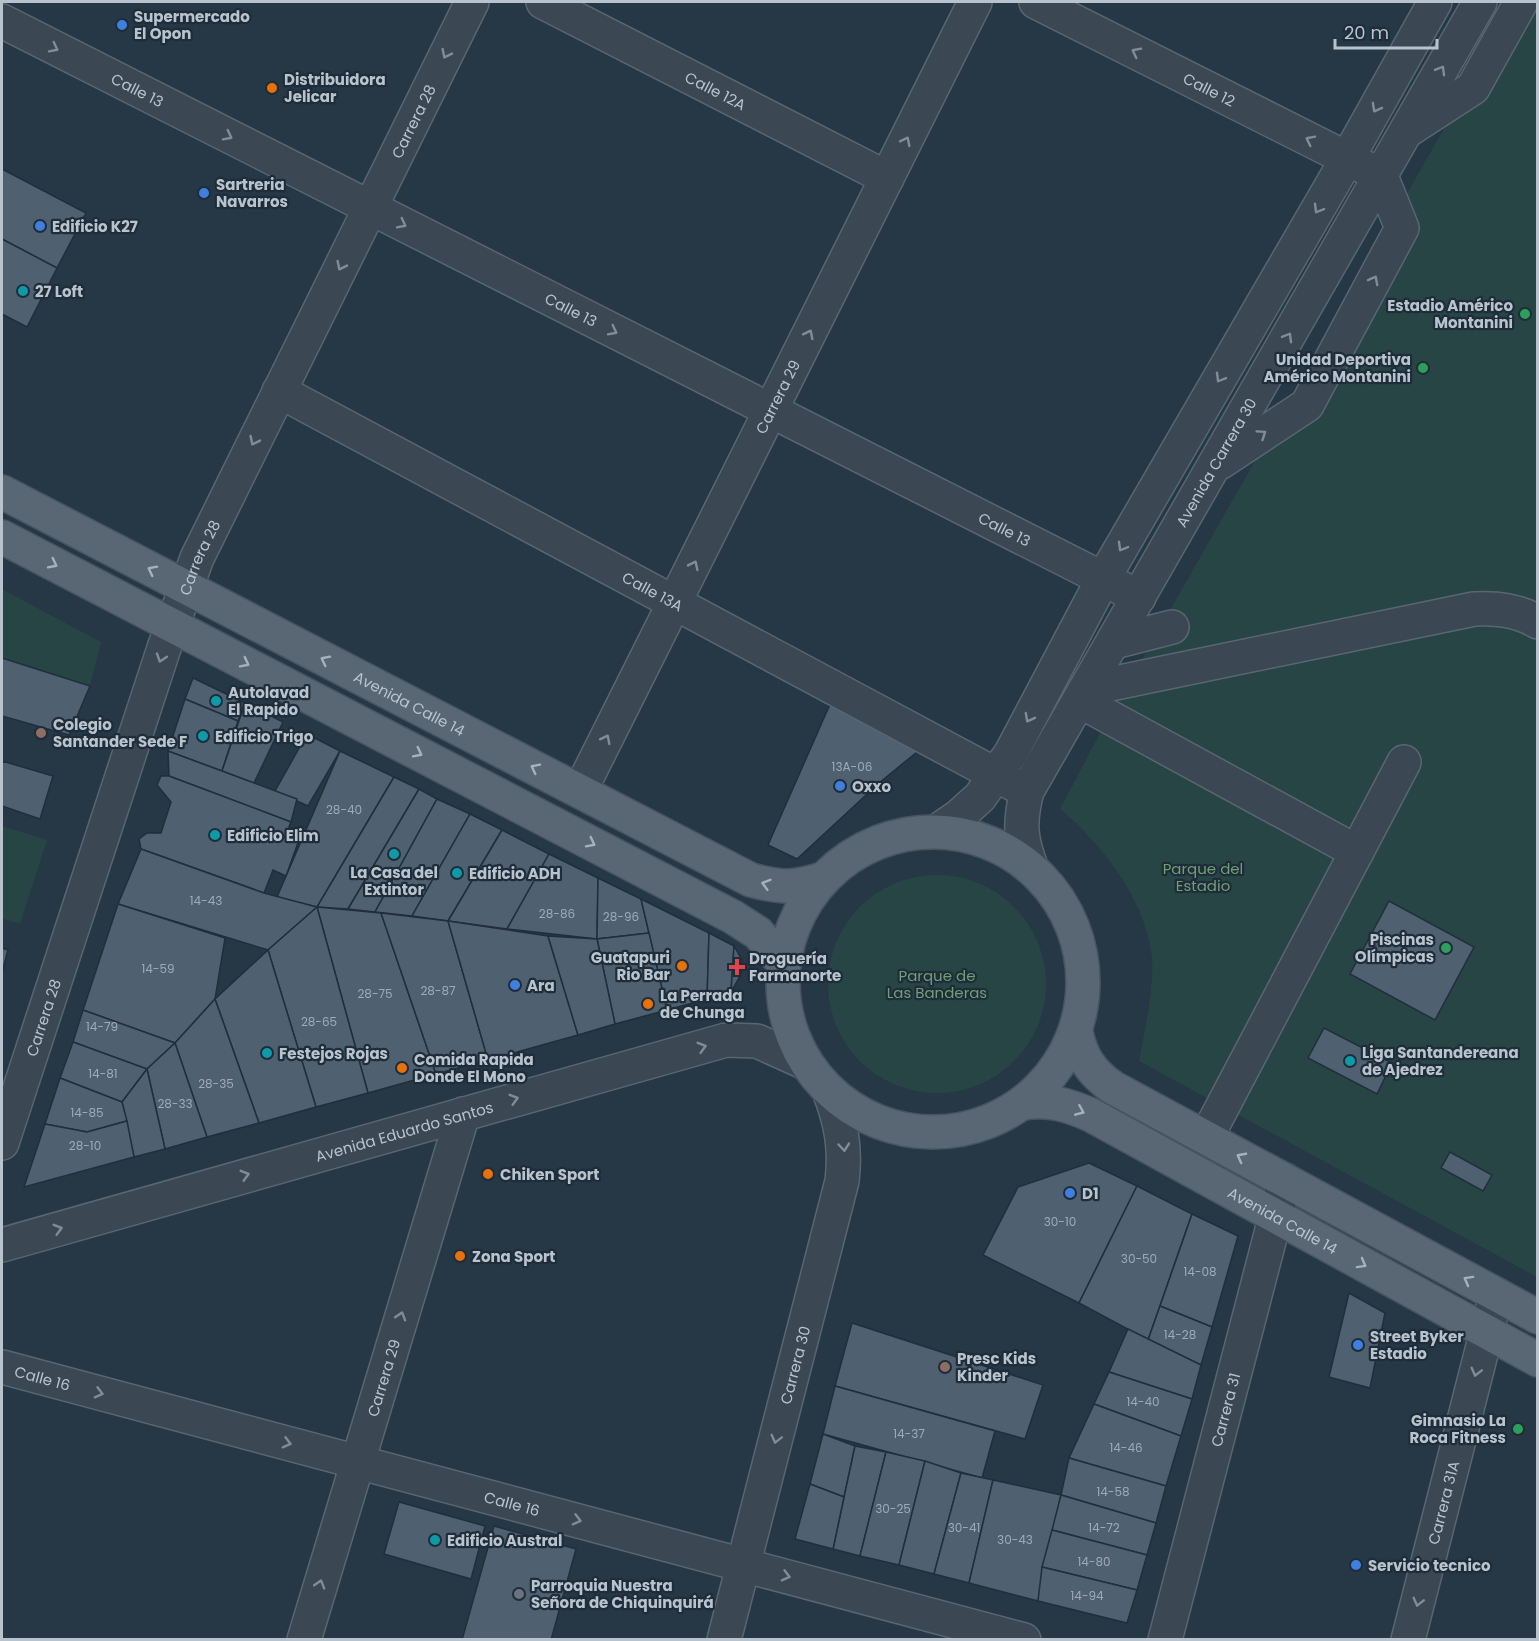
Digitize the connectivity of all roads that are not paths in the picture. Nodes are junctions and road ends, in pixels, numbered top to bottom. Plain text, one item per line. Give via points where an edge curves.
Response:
1 (472, 2) edge
2 (543, 2) edge
3 (975, 2) edge
4 (1036, 2) edge
5 (1435, 2) edge
6 (1480, 2) edge
7 (1521, 2) edge
8 (2, 21) edge
9 (1406, 132) junction
10 (1347, 159) junction
11 (1381, 176) junction
12 (887, 178) junction
13 (370, 208) junction
14 (279, 391) junction
15 (771, 411) junction
16 (1214, 467) junction
17 (2, 492) edge
18 (2, 537) edge
19 (1103, 579) junction
20 (185, 587) junction
21 (1139, 597) junction
22 (675, 603) junction
23 (1538, 622) edge
24 (172, 626) junction
25 (1172, 627) dead end
26 (1114, 642) junction
27 (1083, 695) junction
28 (1404, 762) dead end
29 (996, 774) junction
30 (580, 791) junction
31 (1027, 791) junction
32 (936, 832) junction
33 (1357, 852) junction
34 (1032, 869) junction
35 (822, 879) junction
36 (783, 963) junction
37 (1076, 1032) junction
38 (806, 1063) junction
39 (829, 1091) junction
40 (1024, 1103) junction
41 (463, 1114) junction
42 (1206, 1138) junction
43 (2, 1143) edge
44 (1285, 1180) junction
45 (1275, 1216) junction
46 (2, 1245) edge
47 (1496, 1295) junction
48 (1538, 1317) edge
49 (1486, 1332) junction
50 (1538, 1360) edge
51 (2, 1368) edge
52 (357, 1462) junction
53 (743, 1564) junction
54 (303, 1640) edge
55 (724, 1640) edge
56 (1024, 1640) edge
57 (1164, 1640) edge
58 (1408, 1640) edge

1 -> 13 street, Carrera 28
2 - 12 street, Calle 12A
12 -> 3 street, Carrera 29
10 -> 4 street, Calle 12
5 -> 10 street
9 -> 6 street, Avenida Carrera 30
7 - 9 street via 1473,88
8 -> 13 street, Calle 13
9 - 11 street, Avenida Carrera 30
10 - 11 street, Calle 12
10 -> 19 street
16 -> 11 street, Avenida Carrera 30
16 -> 11 street via 1307,405 1402,228
15 -> 12 street, Carrera 29
13 -> 14 street, Carrera 28
13 -> 15 street, Calle 13
14 -> 20 street, Carrera 28
14 - 22 street, Calle 13A
15 - 19 street, Calle 13
22 -> 15 street, Carrera 29
16 - 21 street, Avenida Carrera 30
20 -> 17 main road, Avenida Calle 14
18 -> 24 main road
19 - 21 street, Calle 13
19 -> 29 street via 1011,753
20 - 24 street, Carrera 28
30 -> 20 main road, Avenida Calle 14
21 - 26 street, Avenida Carrera 30
22 - 29 street, Calle 13A
30 -> 22 street, Carrera 29
23 - 27 street via 1498,608 1474,609
24 -> 36 main road via 733,917 758,933
24 -> 43 street, Carrera 28
25 - 26 street
26 - 27 street, Avenida Carrera 30
27 - 31 street, Avenida Carrera 30
27 - 33 street
28 - 33 street
29 - 31 street, Calle 13A
29 - 32 street via 980,797
35 -> 30 main road, Avenida Calle 14 via 798,887 751,880
31 - 34 street, Avenida Carrera 30 via 1020,817 1022,844
32 - 34 main road via 990,843
32 - 35 main road via 894,837 855,853
33 - 42 street
34 - 37 main road via 1056,896 1073,927 1082,962 1083,998
35 - 36 main road via 803,904 790,933
36 - 38 main road via 786,1018
37 - 40 main road via 1057,1069
37 - 42 main road via 1085,1061 1099,1077
38 - 39 main road
41 -> 38 street, Avenida Eduardo Santos via 726,1040 757,1041
39 - 40 main road via 864,1116 904,1130 945,1132 987,1123
39 -> 53 street, Carrera 30 via 844,1143 842,1180
40 -> 45 main road, Avenida Calle 14 via 1061,1103 1091,1115
46 -> 41 street, Avenida Eduardo Santos
52 -> 41 street, Carrera 29
44 -> 42 main road
44 - 45 street, Carrera 31
47 -> 44 main road
45 -> 49 main road, Avenida Calle 14
45 - 57 street, Carrera 31
47 - 48 main road
47 - 49 street, Carrera 31A
49 - 50 main road, Avenida Calle 14
49 -> 58 street, Carrera 31A
51 -> 52 street, Calle 16
52 -> 53 street, Calle 16
54 -> 52 street, Carrera 29
53 - 55 street, Carrera 30
53 -> 56 street, Calle 16

